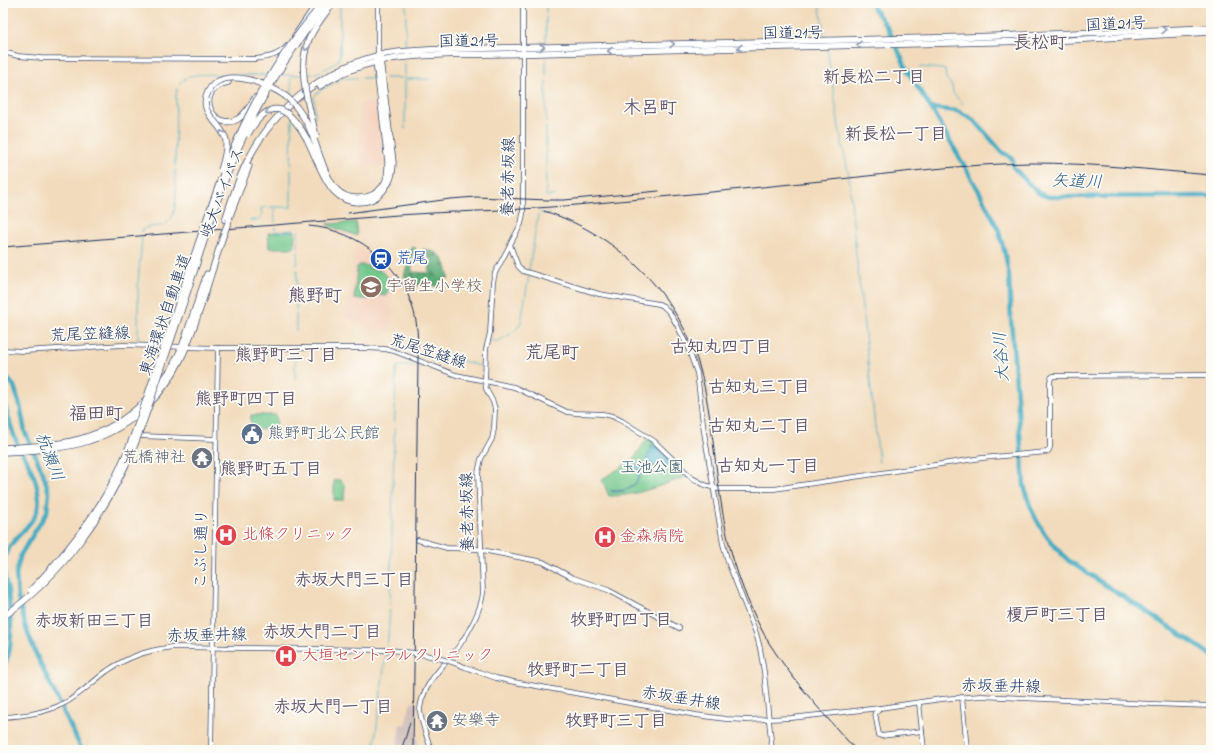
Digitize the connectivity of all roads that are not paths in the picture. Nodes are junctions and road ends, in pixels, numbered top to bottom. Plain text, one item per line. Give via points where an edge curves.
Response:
1 (319, 3) edge
2 (323, 3) edge
3 (328, 3) edge
4 (333, 3) edge
5 (378, 3) edge
6 (523, 3) edge
7 (1211, 27) edge
8 (1211, 32) edge
9 (901, 41) junction
10 (292, 43) junction
11 (522, 51) junction
12 (3, 52) edge
13 (378, 59) junction
14 (312, 138) junction
15 (324, 172) junction
16 (213, 216) junction
17 (201, 237) junction
18 (510, 245) junction
19 (184, 347) junction
20 (218, 348) junction
21 (3, 350) edge
22 (1211, 375) edge
23 (485, 382) junction
24 (138, 410) junction
25 (216, 439) junction
26 (3, 448) edge
27 (43, 448) junction
28 (3, 452) edge
29 (713, 488) junction
30 (418, 540) dead end
31 (481, 550) junction
32 (3, 615) edge
33 (679, 628) dead end
34 (212, 647) junction
35 (962, 697) junction
36 (919, 703) junction
37 (1211, 706) edge
38 (880, 708) junction
39 (3, 717) edge
40 (769, 720) junction
41 (922, 731) junction
42 (211, 750) edge
43 (431, 750) edge
44 (772, 750) edge
45 (924, 750) edge
46 (968, 750) edge

1 - 12 street via 282,52 269,57 39,58
2 - 10 highway, 東海環状自動車道, bridge
3 - 16 highway, 東海環状自動車道, bridge via 304,34 262,99 234,159
4 -> 14 highway, bridge via 312,33 303,59
5 - 13 main road
6 - 11 street, 養老赤坂線
9 -> 7 highway, 国道21号
8 - 9 highway, 国道21号 via 1069,40
9 - 11 highway, 国道21号
10 - 14 highway, bridge via 270,73 263,84 260,90 250,106 238,119 219,119 213,115 209,106 211,93 223,83 241,82 260,86 265,88 270,90 275,93 291,105
10 - 17 highway, 東海環状自動車道, bridge via 269,79 242,130 227,163
11 - 13 highway, 国道21号 via 417,51
11 - 18 street, 養老赤坂線 via 523,214 521,224
13 - 15 highway via 388,162 385,182 371,196 352,198 339,191
13 - 19 highway, 岐大バイパス via 345,67 310,88 274,121 260,139 237,184
14 - 15 highway
14 - 15 highway
14 -> 16 highway, bridge via 285,112 272,110 261,116 238,154
17 -> 14 highway, bridge via 226,150 223,132 206,109 206,97 212,86 223,80 235,78 271,87 288,98 298,109 308,125
16 - 32 highway, 東海環状自動車道, bridge via 140,430 112,492 60,566 24,601
17 - 32 highway, 東海環状自動車道, bridge via 142,412 127,451 108,489 84,528 56,564
18 - 23 street, 養老赤坂線 via 492,282
18 - 29 street via 518,266 523,271 600,294 659,304 670,313 688,348 697,374
19 - 20 street, 荒尾笠縫線
19 - 21 street, 荒尾笠縫線 via 123,345
19 - 24 highway, 岐大バイパス, bridge via 168,378
20 - 23 street, 荒尾笠縫線 via 385,349 456,375
20 - 25 street, こぶし通り
22 - 29 street via 1053,376 1050,382 1050,447 1044,452 972,459 774,489
23 - 29 street, 荒尾笠縫線 via 514,387 567,412 604,414 616,418 654,441 692,478
23 - 31 street, 養老赤坂線 via 495,409 495,419 494,434 478,468
24 - 25 street via 142,423 140,436
24 - 27 highway, 岐大バイパス via 96,434
25 - 34 street, こぶし通り
26 - 27 highway, 岐大バイパス
27 - 28 highway, 岐大バイパス
29 - 40 street via 728,562 760,648
30 - 31 street via 453,549
31 - 33 street via 547,564 571,577 608,590
31 - 43 street, 養老赤坂線 via 481,606 464,639 432,678 421,703 421,716
34 - 39 street, 赤坂垂井線 via 172,647 133,656 119,663 64,703 43,712
34 - 40 street, 赤坂垂井線, bridge via 404,651 444,659 496,678 696,716
34 - 42 street, こぶし通り
35 - 36 street, 赤坂垂井線
35 - 37 street, 赤坂垂井線
35 - 46 street
36 - 38 street, 赤坂垂井線
36 - 41 street
38 - 40 street, 赤坂垂井線
38 - 41 street via 875,713 879,735
40 - 44 street
41 - 45 street

